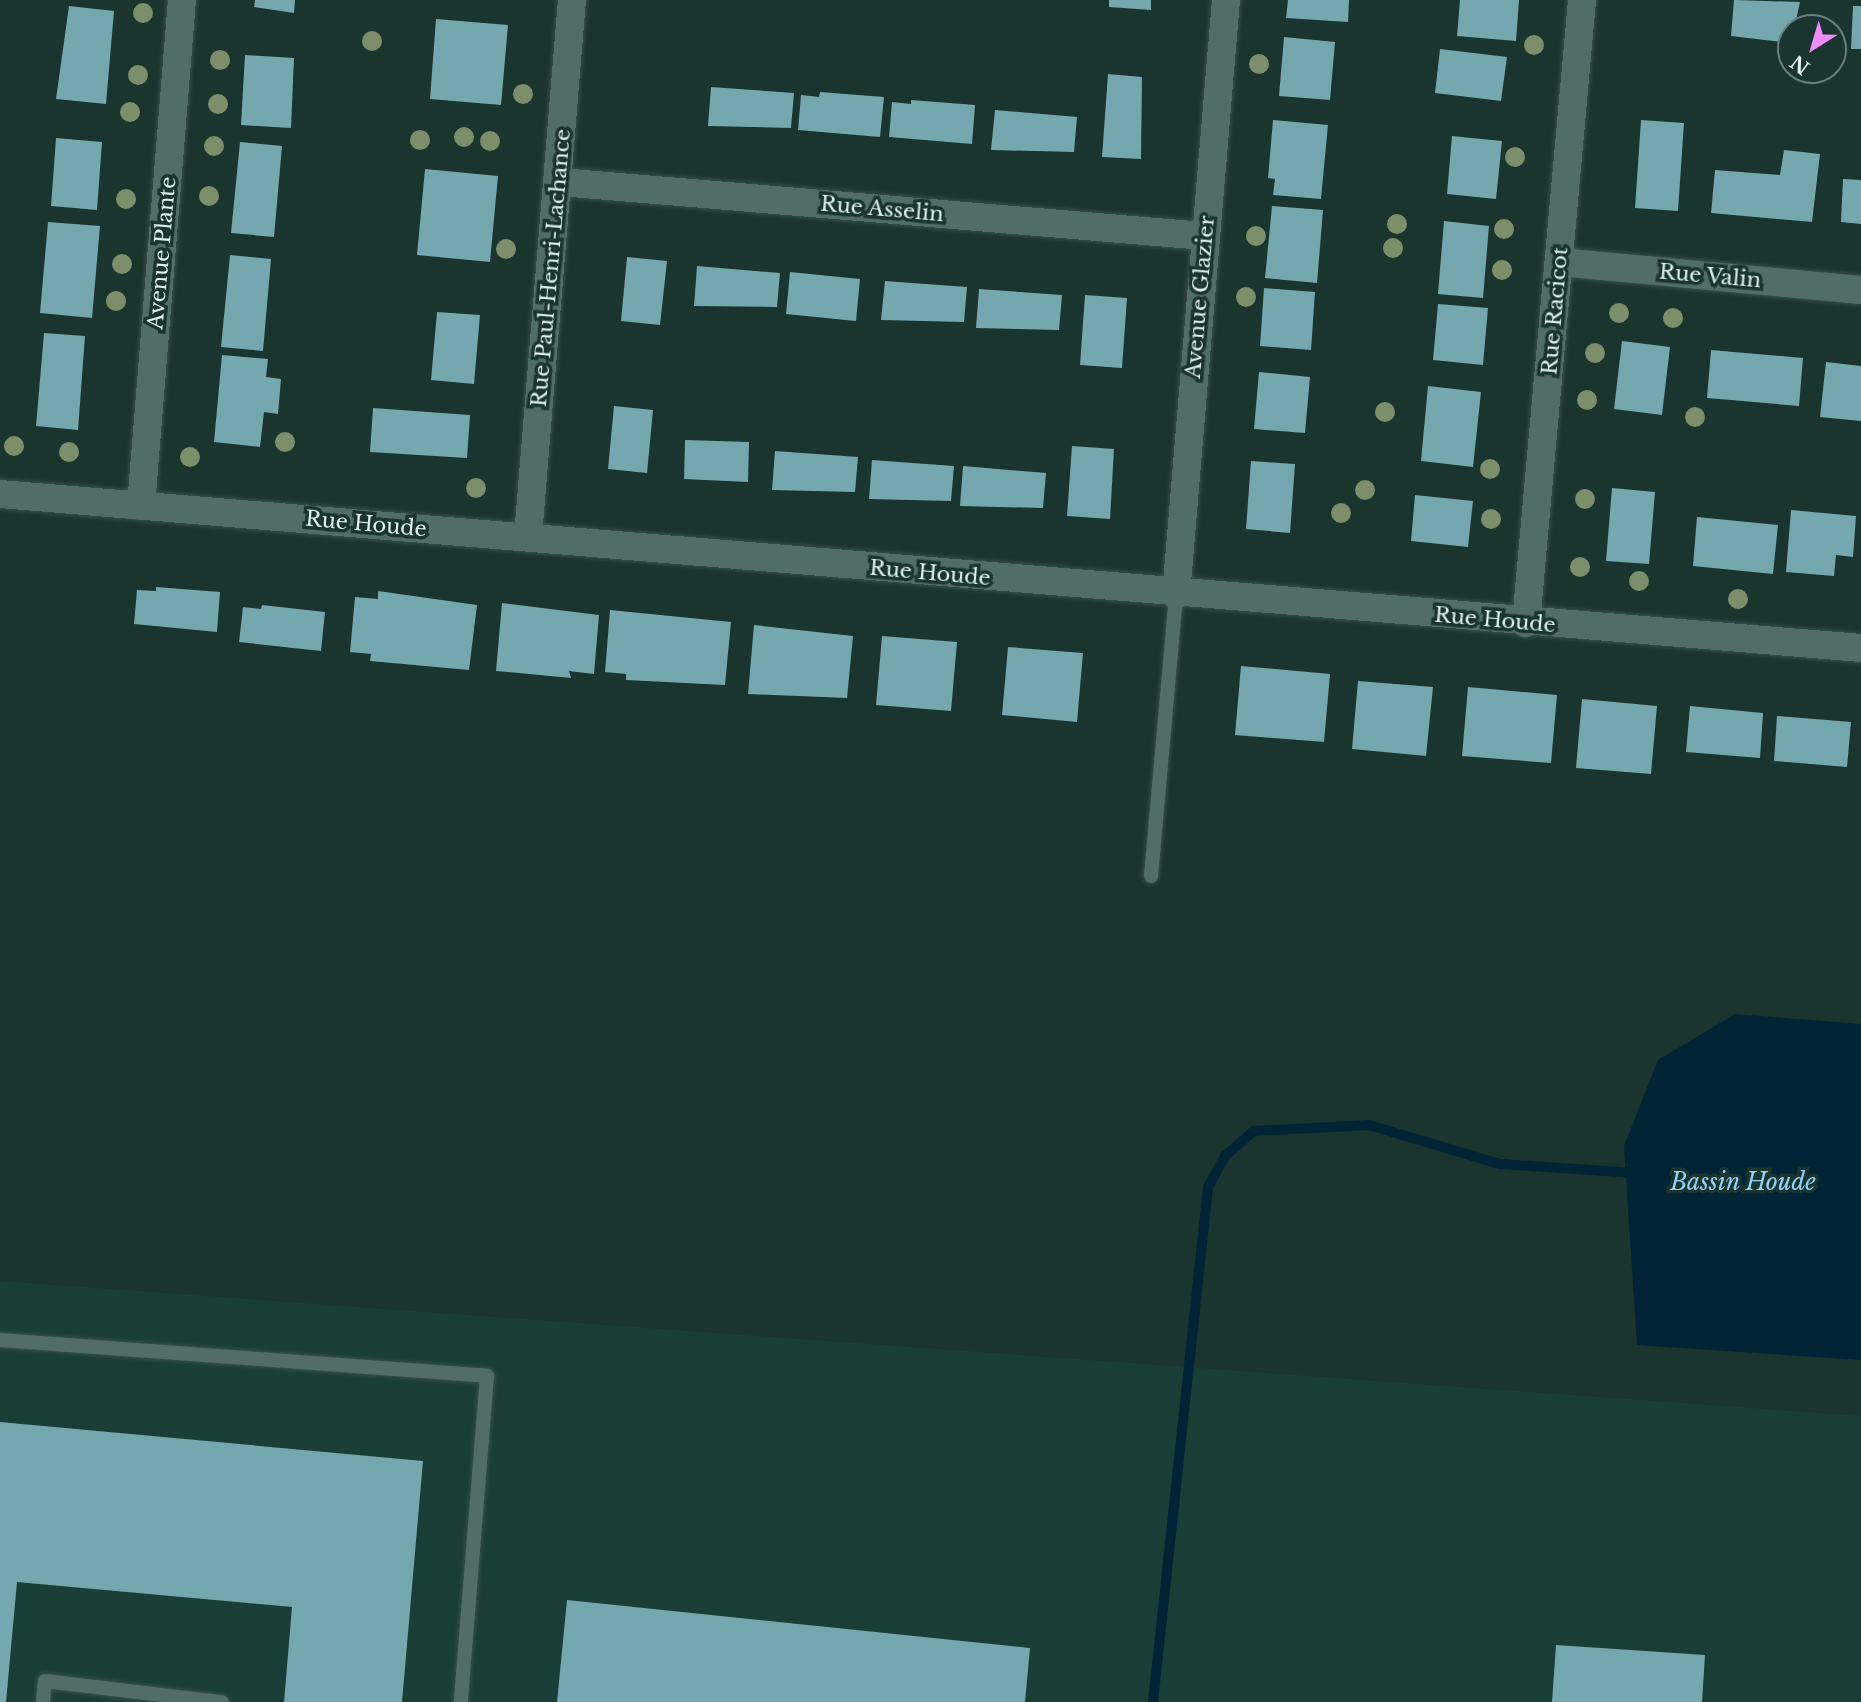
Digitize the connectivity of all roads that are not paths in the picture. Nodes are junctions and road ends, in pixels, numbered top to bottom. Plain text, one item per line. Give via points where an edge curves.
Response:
1 (182, 0) edge
2 (572, 0) edge
3 (1226, 0) edge
4 (1581, 0) edge
5 (560, 182) junction
6 (1205, 236) junction
7 (1559, 262) junction
8 (1861, 290) edge
9 (0, 494) edge
10 (141, 506) junction
11 (528, 536) junction
12 (1176, 594) junction
13 (1526, 623) junction
14 (1861, 648) edge
15 (1150, 876) dead end
16 (0, 1340) edge
17 (43, 1702) edge
18 (222, 1702) edge
19 (461, 1702) edge

1 - 10 street, Avenue Plante
2 - 5 street, Rue Paul-Henri-Lachance
3 - 6 street, Avenue Glazier
4 - 7 street, Rue Racicot
5 - 6 street, Rue Asselin
5 - 11 street, Rue Paul-Henri-Lachance
6 - 12 street, Avenue Glazier
7 - 8 street, Rue Valin
7 - 13 street, Rue Racicot
9 - 10 street, Rue Houde
10 - 11 street, Rue Houde
11 - 12 street, Rue Houde
12 - 13 street, Rue Houde
12 - 15 lane
13 - 14 street, Rue Houde
16 - 19 lane via 487,1376
17 - 18 lane via 45,1681

